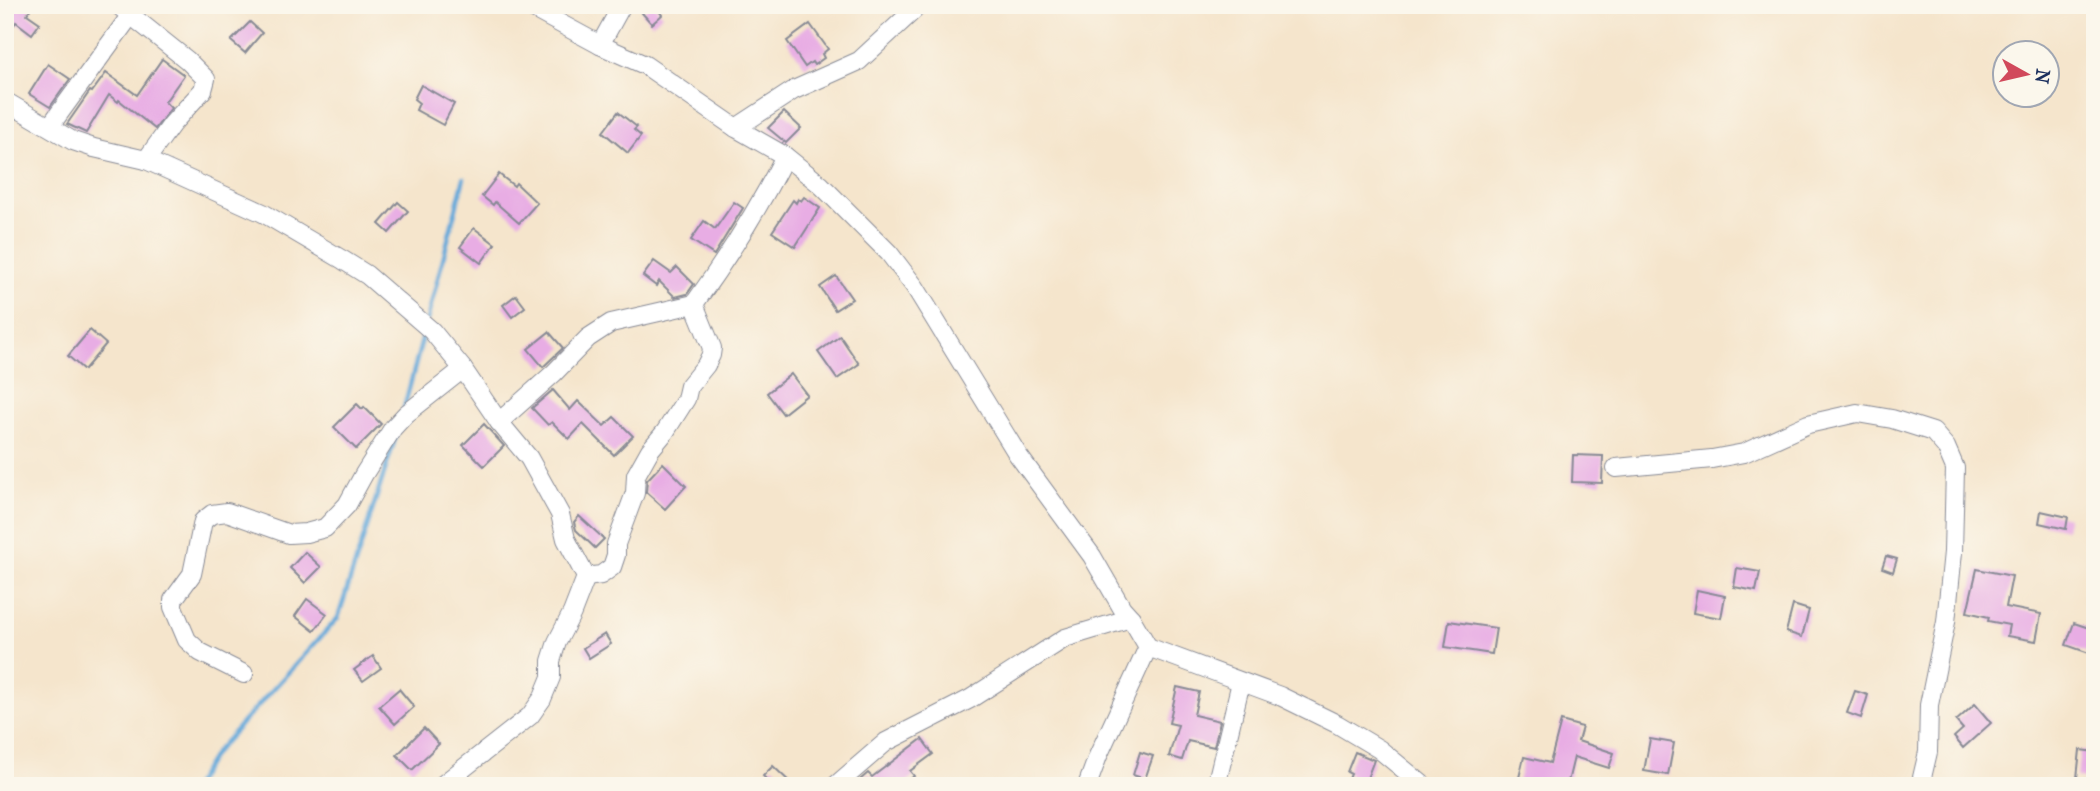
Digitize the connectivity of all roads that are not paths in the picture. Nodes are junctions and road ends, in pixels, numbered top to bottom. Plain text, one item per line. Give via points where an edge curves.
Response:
1 (526, 5) edge
2 (622, 5) edge
3 (915, 5) edge
4 (124, 11) edge
5 (600, 44) junction
6 (5, 101) edge
7 (50, 126) junction
8 (736, 128) junction
9 (785, 156) junction
10 (146, 160) junction
11 (694, 304) junction
12 (463, 369) junction
13 (499, 422) junction
14 (1616, 468) dead end
15 (586, 577) junction
16 (1131, 618) junction
17 (1148, 647) junction
18 (244, 674) dead end
19 (1241, 682) junction
20 (441, 786) edge
21 (835, 786) edge
22 (1087, 786) edge
23 (1216, 786) edge
24 (1423, 786) edge
25 (1920, 786) edge

1 - 5 street
2 - 5 street
3 - 8 street via 859,61 794,90
4 - 7 street
4 - 10 street via 206,79 203,90
5 - 8 street via 645,65
6 - 7 street
7 - 10 street via 73,141
8 - 9 street
9 - 11 street via 759,205
9 - 16 street via 889,253 915,287 1018,455
10 - 12 street via 264,213 367,275 432,331
11 - 13 street via 611,323 588,338
11 - 15 street via 711,355 636,475 635,493 612,567 601,575
12 - 13 street
12 - 18 street via 393,428 348,505 325,528 289,534 227,512 203,521 192,574 173,607 187,640 200,652
13 - 15 street via 529,458 560,514 566,540
14 - 25 street via 1744,453 1808,424 1857,413 1933,432 1955,468 1953,552
15 - 20 street via 557,642 542,699 530,716
16 - 17 street
16 - 21 street via 1065,638 970,699 886,742
17 - 19 street
17 - 22 street
19 - 23 street
19 - 24 street via 1337,724 1379,749

